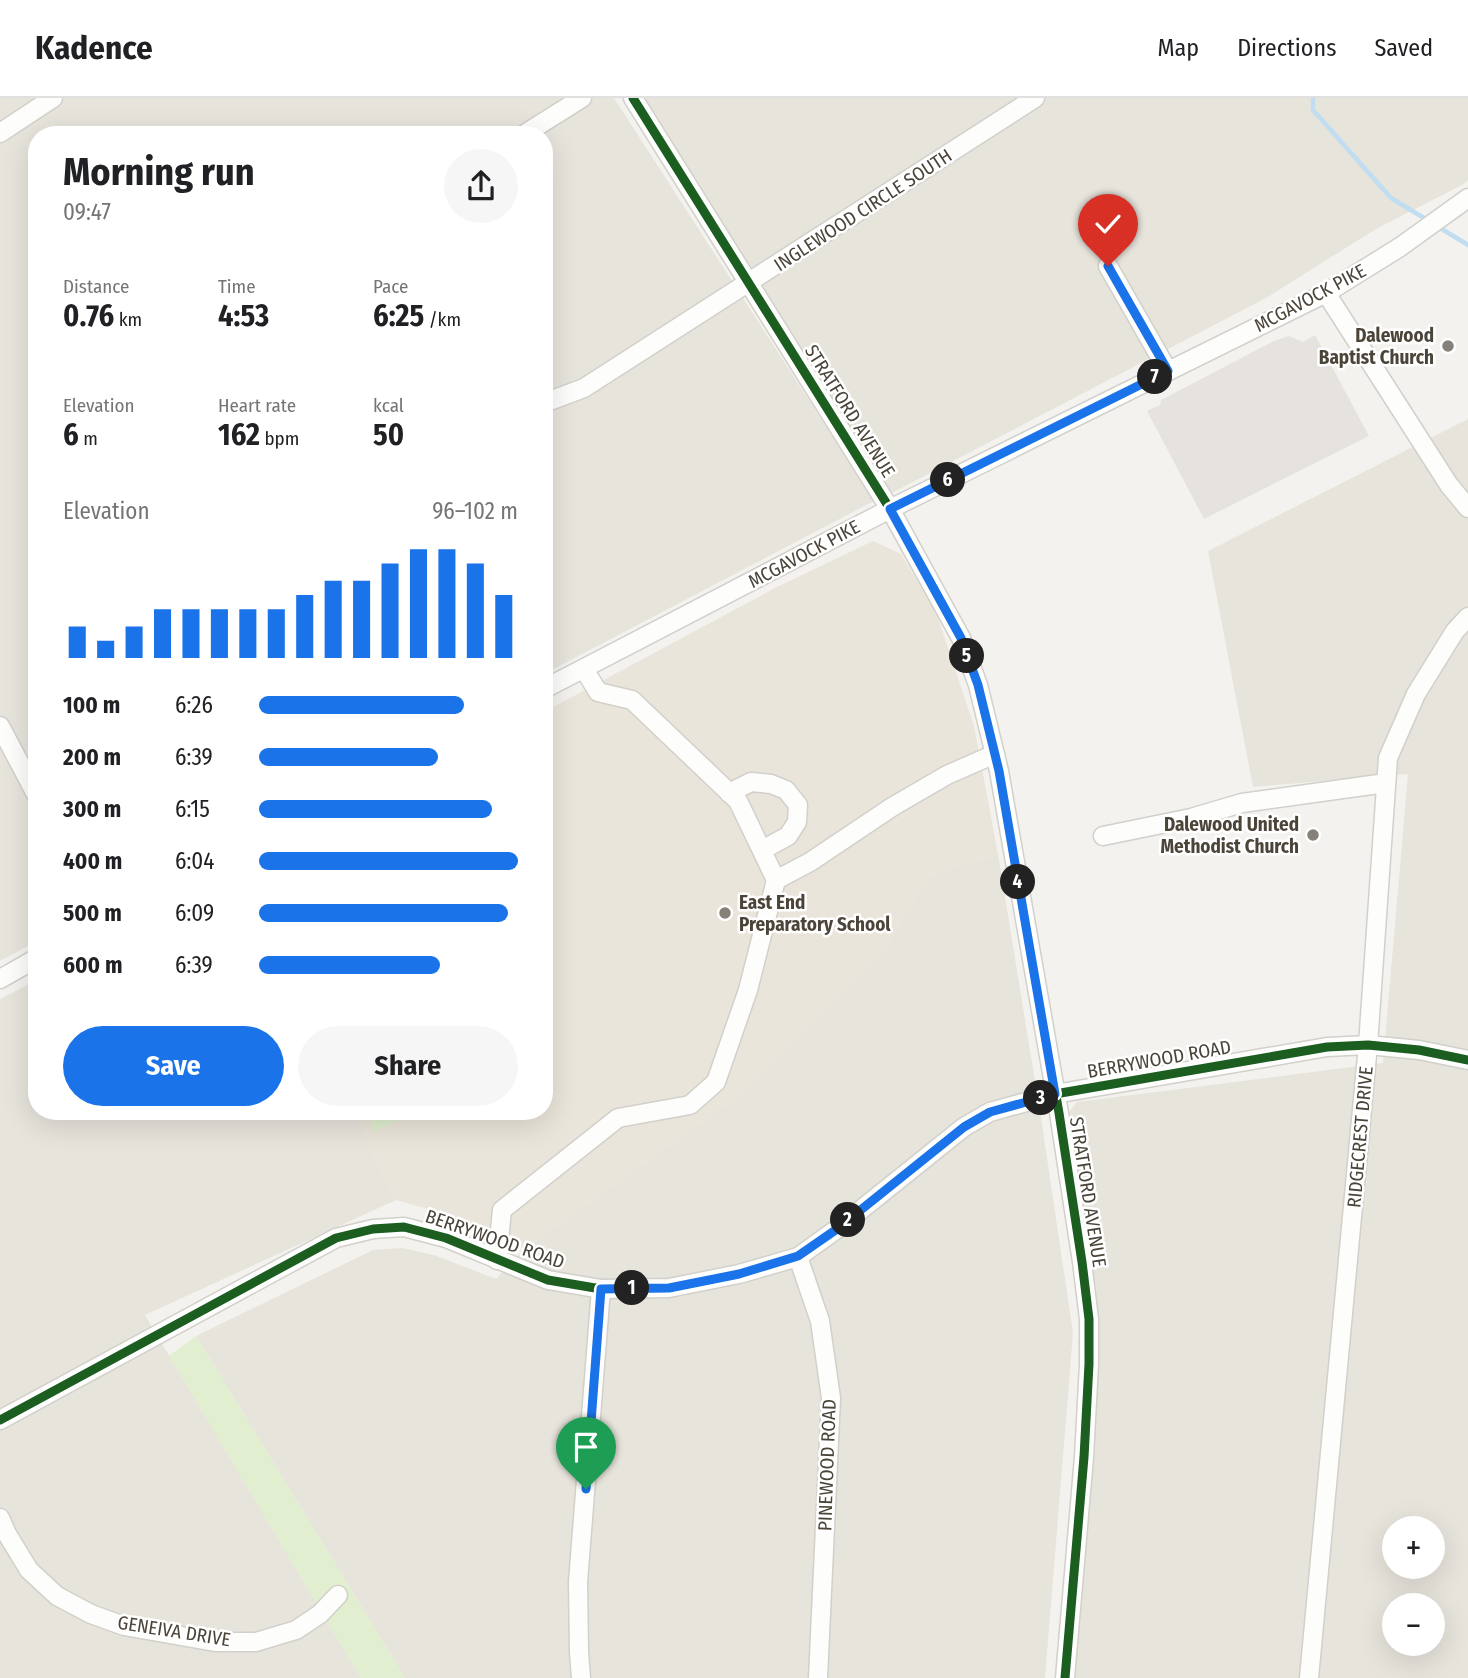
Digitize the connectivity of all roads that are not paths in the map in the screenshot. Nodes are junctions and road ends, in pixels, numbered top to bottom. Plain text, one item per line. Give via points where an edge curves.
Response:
1 (53, 98) edge
2 (582, 98) edge
3 (633, 98) edge
4 (1035, 98) edge
5 (537, 126) edge
6 (0, 133) edge
7 (1468, 198) edge
8 (1108, 266) dead end
9 (750, 283) junction
10 (1326, 293) junction
11 (1168, 371) junction
12 (553, 400) edge
13 (1468, 508) edge
14 (890, 509) junction
15 (1468, 617) edge
16 (584, 669) junction
17 (553, 684) edge
18 (0, 726) edge
19 (995, 754) junction
20 (28, 779) edge
21 (1386, 783) junction
22 (729, 793) junction
23 (1103, 836) dead end
24 (762, 850) junction
25 (776, 880) junction
26 (28, 963) edge
27 (0, 979) edge
28 (1368, 1045) junction
29 (1468, 1060) edge
30 (1055, 1094) junction
31 (798, 1256) junction
32 (497, 1260) junction
33 (601, 1289) junction
34 (0, 1420) edge
35 (0, 1518) edge
36 (338, 1595) dead end
37 (580, 1678) edge
38 (818, 1678) edge
39 (1065, 1678) edge
40 (1309, 1678) edge

1 - 6 street
2 - 5 street
3 - 9 street, STRATFORD AVENUE
4 - 9 street, INGLEWOOD CIRCLE SOUTH
7 - 10 street, MCGAVOCK PIKE
8 - 11 street
9 - 12 street, INGLEWOOD CIRCLE SOUTH via 584,388
9 - 14 street, STRATFORD AVENUE
10 - 11 street, MCGAVOCK PIKE
10 - 13 street
11 - 14 street, MCGAVOCK PIKE
14 - 16 street, MCGAVOCK PIKE
14 - 19 street, STRATFORD AVENUE via 961,638
15 - 21 street, RIDGECREST DRIVE via 1416,694 1388,758
16 - 17 street, MCGAVOCK PIKE
16 - 22 street via 598,692 632,700
18 - 20 street
19 - 25 street via 947,775
19 - 30 street, STRATFORD AVENUE
21 - 23 street via 1242,803
21 - 28 street, RIDGECREST DRIVE
22 - 24 street via 738,801
22 - 24 street via 751,782 771,784 786,790 797,804 797,822 788,836
24 - 25 street
25 - 32 street via 748,990 716,1082 690,1105 618,1118 502,1210
26 - 27 street
28 - 29 street, BERRYWOOD ROAD
28 - 30 street, BERRYWOOD ROAD via 1327,1047
28 - 40 street, RIDGECREST DRIVE
30 - 31 street, BERRYWOOD ROAD via 990,1112 964,1127
30 - 39 street, STRATFORD AVENUE via 1089,1319 1084,1457
31 - 33 street, BERRYWOOD ROAD via 669,1288
31 - 38 street, PINEWOOD ROAD via 820,1321 831,1398
32 - 33 street, BERRYWOOD ROAD via 548,1280
32 - 34 street, BERRYWOOD ROAD via 446,1238 404,1227 336,1238
33 - 37 street via 578,1582
35 - 36 street, GENEIVA DRIVE via 29,1570 57,1595 124,1626 215,1642 256,1642 296,1630

